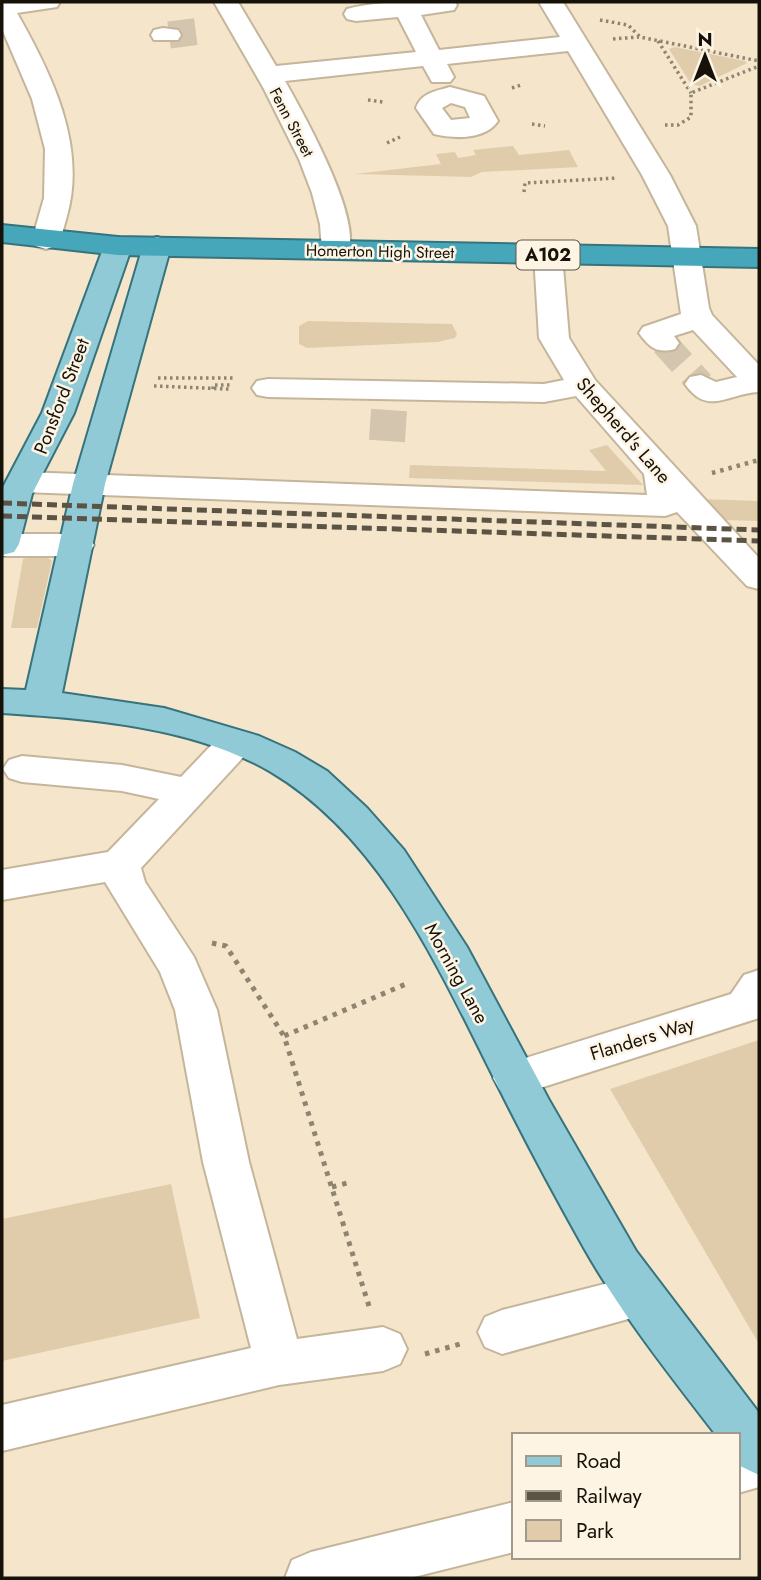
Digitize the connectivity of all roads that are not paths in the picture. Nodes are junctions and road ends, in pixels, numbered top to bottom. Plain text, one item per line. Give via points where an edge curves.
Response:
1 (48, 2) edge
2 (226, 2) edge
3 (551, 2) edge
4 (445, 5) dead end
5 (2, 7) edge
6 (406, 9) junction
7 (356, 14) dead end
8 (575, 43) junction
9 (430, 57) junction
10 (267, 75) junction
11 (450, 95) dead end
12 (2, 234) edge
13 (46, 240) junction
14 (118, 246) junction
15 (157, 246) junction
16 (336, 250) junction
17 (548, 255) junction
18 (687, 257) junction
19 (759, 257) edge
20 (698, 318) junction
21 (664, 343) dead end
22 (759, 383) edge
23 (701, 384) tunnel mouth
24 (583, 385) junction
25 (268, 388) road end
26 (660, 472) junction
27 (23, 482) junction
28 (89, 484) junction
29 (2, 545) edge
30 (77, 545) junction
31 (759, 578) edge
32 (21, 702) edge
33 (235, 743) junction
34 (22, 769) dead end
35 (189, 792) junction
36 (120, 864) junction
37 (2, 885) edge
38 (759, 986) edge
39 (515, 1078) junction
40 (640, 1296) junction
41 (502, 1332) dead end
42 (383, 1349) road end
43 (279, 1363) junction
44 (2, 1428) edge
45 (759, 1452) edge
46 (759, 1463) edge
47 (740, 1468) edge
48 (512, 1528) edge
49 (311, 1578) edge

1 - 5 street
2 - 10 street, Fenn Street via 227,27
3 - 8 street
4 - 6 street
5 - 13 street via 34,65 51,115 58,195
6 - 7 street
6 - 9 street
8 - 9 street
8 - 18 street via 656,176 682,226
9 - 10 street
9 - 11 street
10 - 16 street, Fenn Street via 310,155 336,220
12 - 13 highway, Homerton High Street / A102
13 - 14 highway, Homerton High Street / A102
14 - 15 highway, Homerton High Street / A102
14 - 27 main road, Ponsford Street via 59,412
15 - 16 highway, Homerton High Street / A102
15 - 28 main road
16 - 17 highway, Homerton High Street / A102
17 - 18 highway, Homerton High Street / A102
17 - 24 street, Shepherd's Lane via 554,338
18 - 19 highway, Homerton High Street / A102
18 - 20 street
20 - 21 street via 654,333
20 - 22 street
22 - 23 street via 709,393
24 - 25 street via 544,393 390,400 342,378
24 - 26 street, Shepherd's Lane
26 - 28 street via 665,506
26 - 31 street, Shepherd's Lane
27 - 28 street
27 - 29 main road, Ponsford Street via 8,508
28 - 30 main road
29 - 30 street, Ponsford Street
30 - 32 main road
32 - 33 main road, Morning Lane via 138,716
33 - 35 street
33 - 39 main road, Morning Lane via 311,780 358,823 402,878
34 - 35 street via 122,778
35 - 36 street
36 - 37 street
36 - 43 street via 126,885 179,968 196,1010 226,1161
38 - 39 street, Flanders Way via 747,1006
39 - 40 main road, Morning Lane
40 - 41 street
40 - 45 main road, Morning Lane
42 - 43 street
43 - 44 street
46 - 47 street
48 - 49 street

